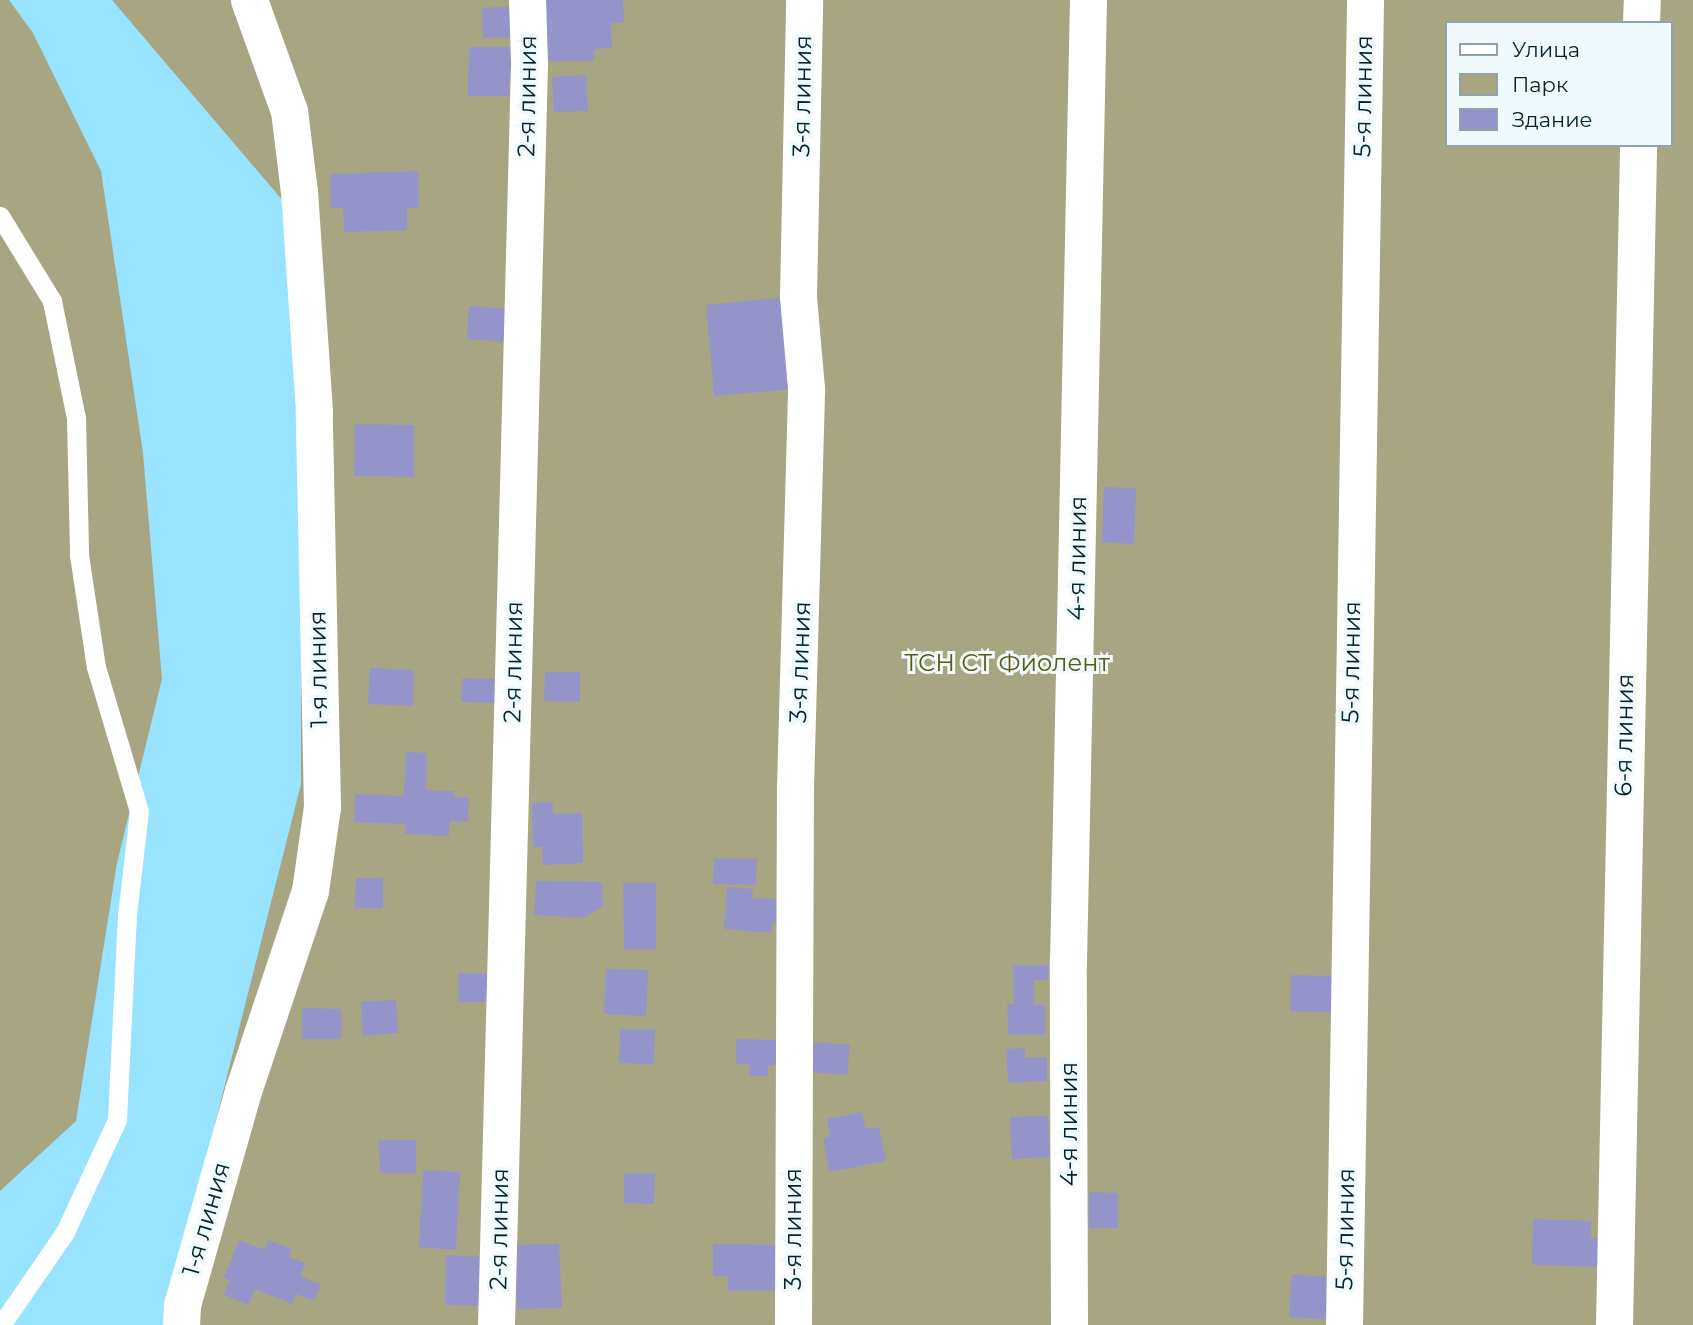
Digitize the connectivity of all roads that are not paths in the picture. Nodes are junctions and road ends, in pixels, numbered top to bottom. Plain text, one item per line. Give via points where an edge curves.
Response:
1 (249, 0) edge
2 (527, 0) edge
3 (804, 0) edge
4 (1088, 0) edge
5 (1365, 0) edge
6 (1642, 0) edge
7 (1641, 21) edge
8 (1638, 147) edge
9 (0, 216) edge
10 (1, 1325) edge
11 (181, 1325) edge
12 (496, 1325) edge
13 (793, 1325) edge
14 (1069, 1325) edge
15 (1344, 1325) edge
16 (1615, 1325) edge

1 - 11 street, 1-я линия via 289,111 299,192 314,411 321,807 310,891 243,1091 181,1305
2 - 12 street, 2-я линия
3 - 13 street, 3-я линия via 798,296 806,388 795,787
4 - 14 street, 4-я линия via 1068,962
5 - 15 street, 5-я линия
6 - 7 street
8 - 16 street, 6-я линия
9 - 10 lane via 52,301 76,418 79,555 96,667 139,811 127,915 117,1120 65,1231

